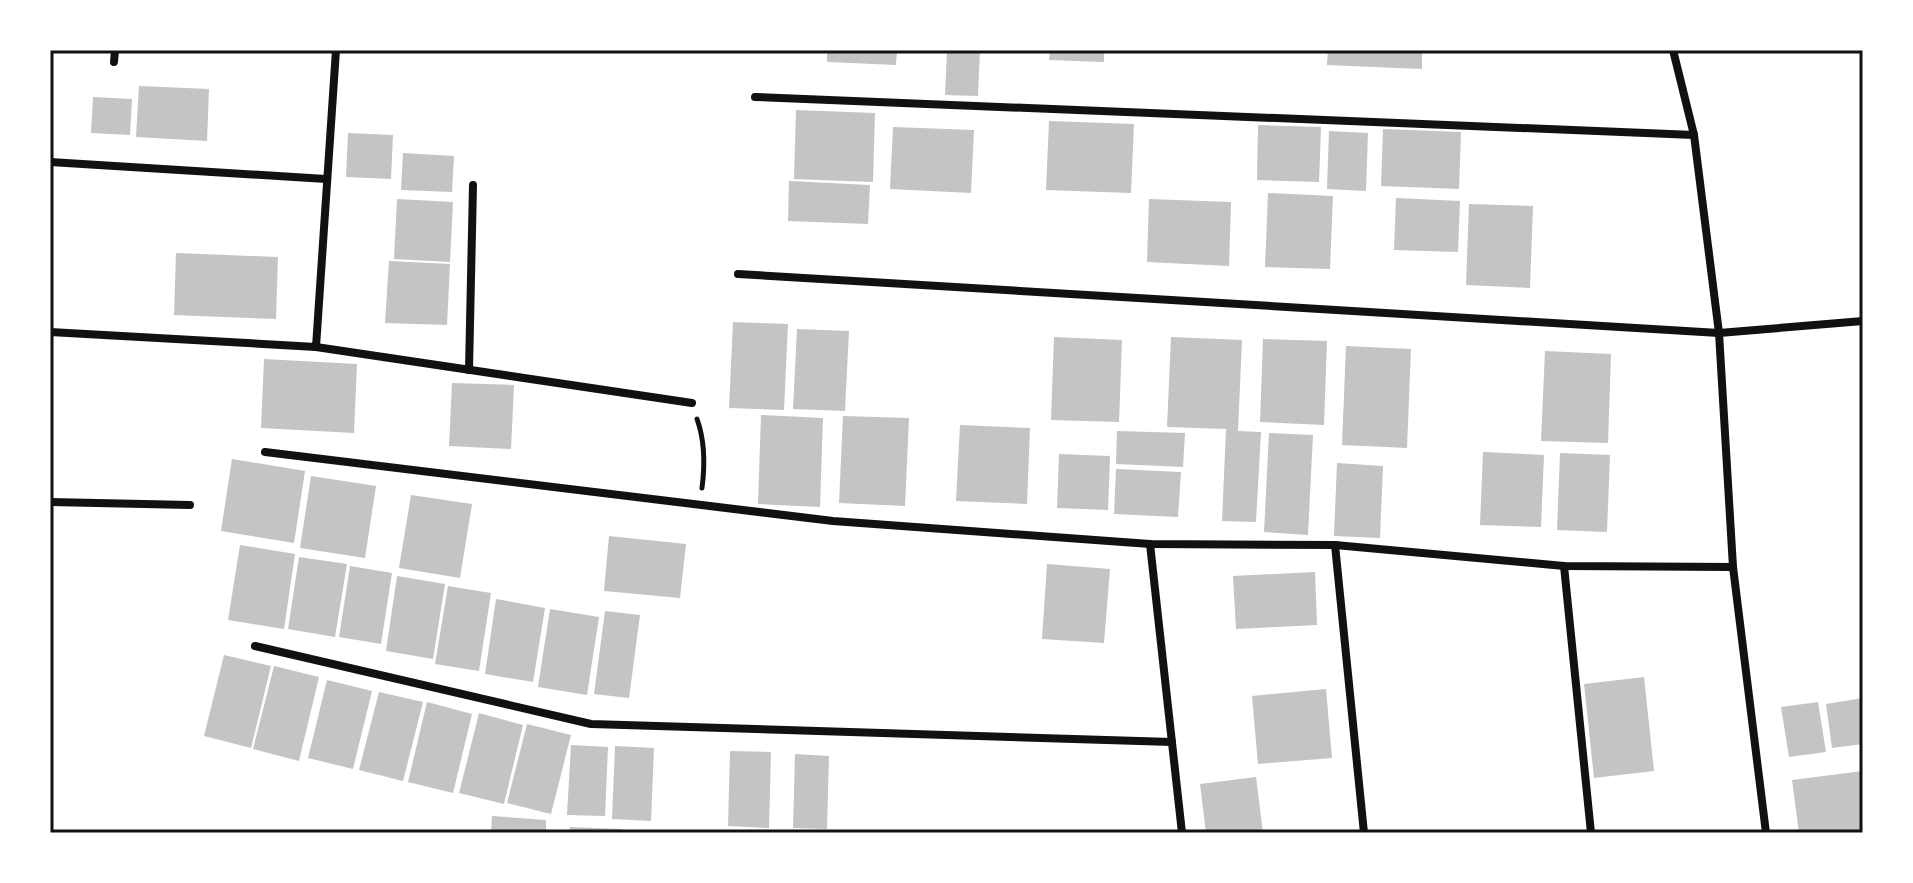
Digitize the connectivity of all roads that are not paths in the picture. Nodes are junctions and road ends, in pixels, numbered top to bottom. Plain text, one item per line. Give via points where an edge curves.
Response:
1 (115, 50) edge
2 (336, 50) edge
3 (1673, 50) edge
4 (114, 62) dead end
5 (755, 97) dead end
6 (1694, 135) junction
7 (50, 162) edge
8 (326, 179) junction
9 (473, 185) dead end
10 (738, 274) dead end
11 (1863, 321) edge
12 (50, 332) edge
13 (1719, 333) junction
14 (316, 347) junction
15 (469, 370) junction
16 (692, 403) road end
17 (265, 452) dead end
18 (50, 502) edge
19 (190, 505) dead end
20 (1150, 544) junction
21 (1335, 545) junction
22 (1564, 566) junction
23 (1733, 567) junction
24 (255, 646) dead end
25 (1172, 742) junction
26 (1182, 833) edge
27 (1364, 833) edge
28 (1591, 833) edge
29 (1766, 833) edge

1 - 4 street
2 - 8 street
3 - 6 street
5 - 6 street
6 - 13 street
7 - 8 street
8 - 14 street
9 - 15 street
10 - 13 street
11 - 13 street
12 - 14 street
13 - 23 street
14 - 15 street
15 - 16 street
17 - 20 street via 833,521
18 - 19 street
20 - 21 street
20 - 25 street
21 - 22 street
21 - 27 street
22 - 23 street
22 - 28 street
23 - 29 street
24 - 25 street via 591,724
25 - 26 street

